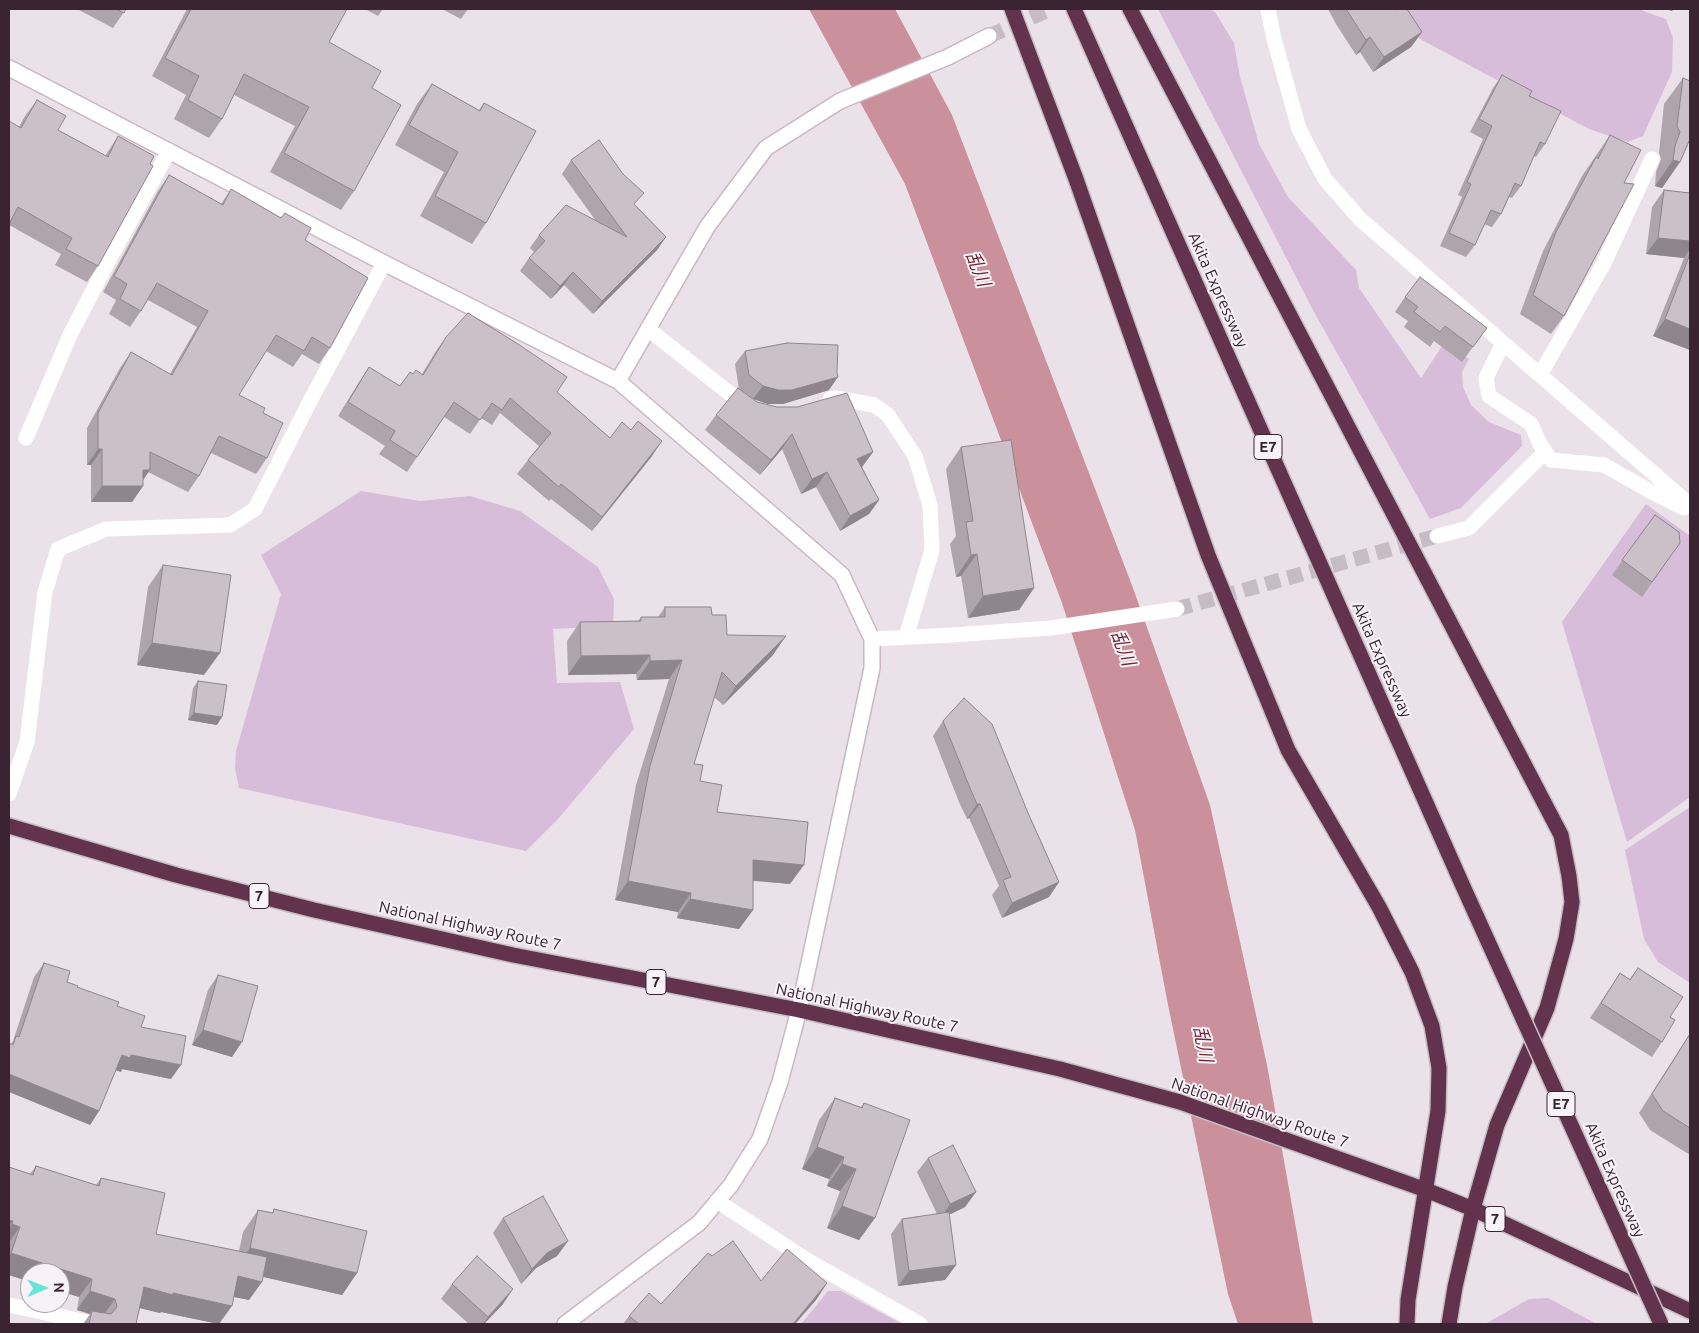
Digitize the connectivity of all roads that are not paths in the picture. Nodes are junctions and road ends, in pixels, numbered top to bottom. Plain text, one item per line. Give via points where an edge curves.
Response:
1 (1012, 9) edge
2 (1074, 9) edge
3 (1130, 9) edge
4 (1268, 9) edge
5 (989, 36) tunnel mouth
6 (9, 68) edge
7 (169, 151) junction
8 (1652, 159) dead end
9 (384, 263) junction
10 (648, 329) junction
11 (1503, 343) junction
12 (1540, 375) junction
13 (618, 381) junction
14 (818, 402) edge
15 (758, 410) edge
16 (26, 438) dead end
17 (1545, 452) junction
18 (1690, 505) edge
19 (1690, 510) edge
20 (1437, 536) tunnel mouth
21 (1176, 609) tunnel mouth
22 (906, 637) junction
23 (872, 638) junction
24 (9, 794) edge
25 (9, 826) edge
26 (799, 1010) junction
27 (1426, 1190) junction
28 (717, 1201) junction
29 (1473, 1209) junction
30 (9, 1305) edge
31 (1690, 1311) edge
32 (95, 1324) edge
33 (565, 1324) edge
34 (920, 1324) edge
35 (1407, 1324) edge
36 (1449, 1324) edge
37 (1661, 1324) edge

1 - 27 highway via 1076,179 1208,555 1288,750 1379,907 1412,972 1432,1026 1439,1068 1438,1112
2 - 37 highway, Akita Expressway / E7, bridge
3 - 29 highway via 1561,835 1572,902 1566,939 1547,1008 1497,1125
4 - 11 street via 1299,129 1325,179 1360,219
5 - 10 street via 948,57 840,101 766,148 707,228
6 - 7 street
7 - 9 street
7 - 16 street via 70,335
8 - 12 street via 1604,263
9 - 13 street
9 - 24 street via 254,508 230,525 106,529 58,548 45,592 26,742
10 - 13 street
10 - 15 street via 749,408
11 - 12 street
11 - 17 street via 1486,378 1489,396 1531,424
12 - 18 street
13 - 23 street via 842,575
14 - 22 street via 836,398 874,405 888,415 915,456 930,505 932,550
17 - 19 street via 1551,460 1604,465
17 - 20 street via 1469,528
21 - 22 street via 1051,628
22 - 23 street
23 - 26 street via 872,668
25 - 26 highway, National Highway Route 7 / 7 via 176,875 314,910 513,955
26 - 27 highway, National Highway Route 7 / 7 via 1060,1069 1180,1102
26 - 28 street via 780,1082 760,1139
27 - 29 highway, National Highway Route 7 / 7
27 - 35 highway
28 - 33 street via 699,1223
28 - 34 street via 807,1260
29 - 31 highway, National Highway Route 7 / 7
29 - 36 highway
30 - 32 street

